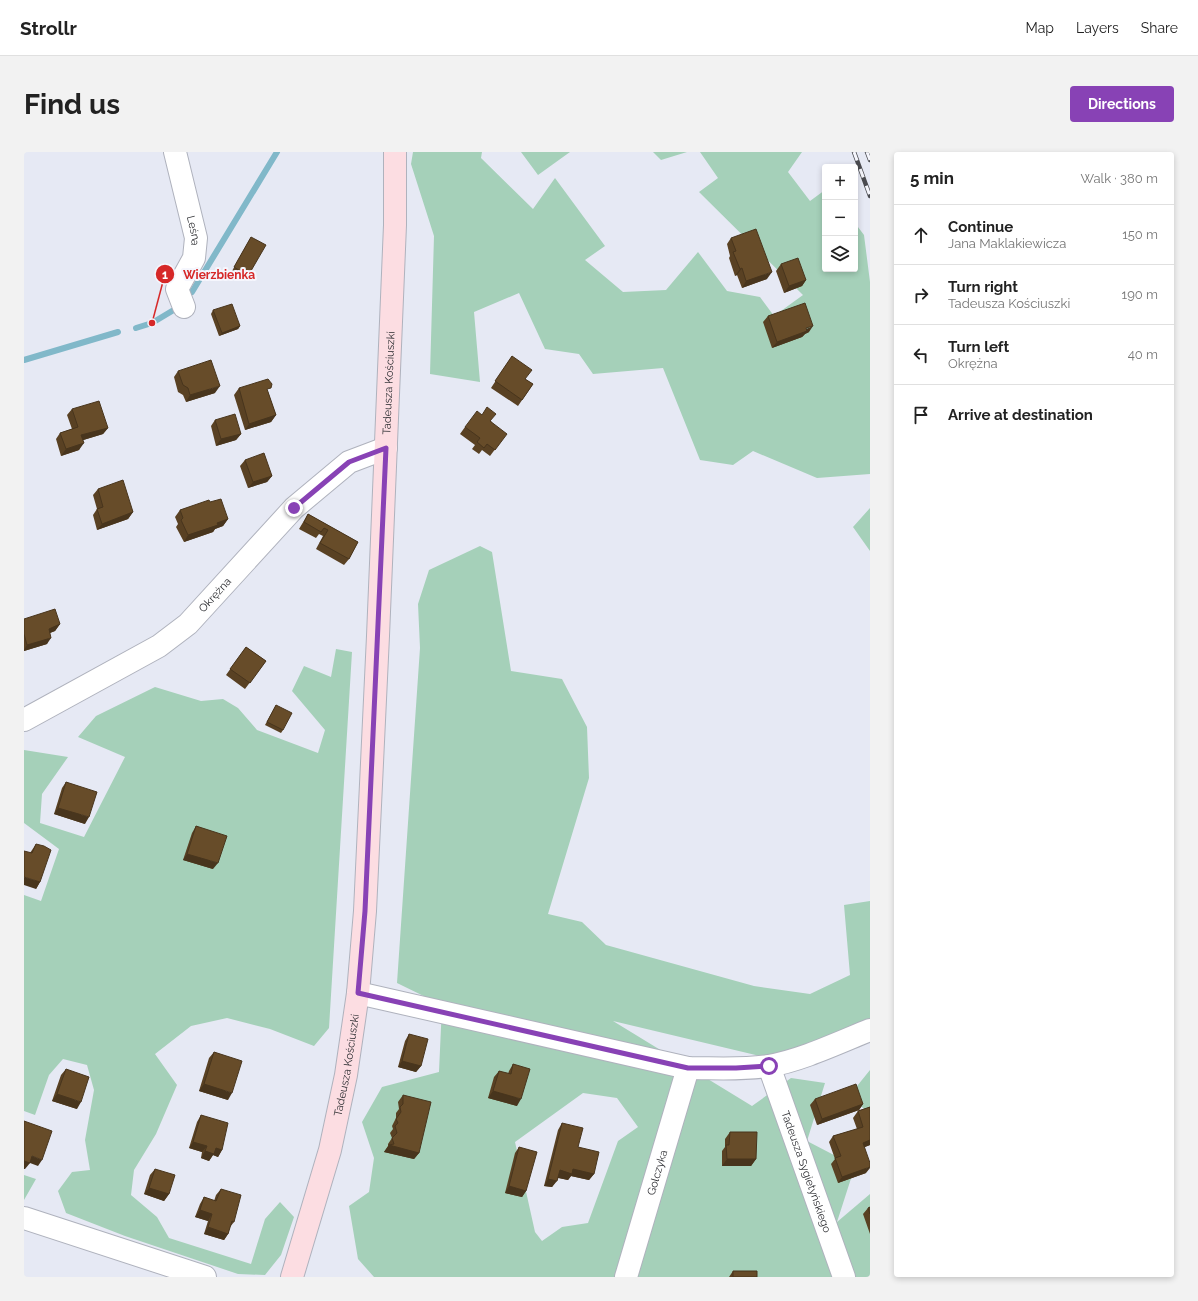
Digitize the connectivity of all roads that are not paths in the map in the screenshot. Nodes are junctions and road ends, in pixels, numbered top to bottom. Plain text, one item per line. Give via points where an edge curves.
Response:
1 (175, 152) edge
2 (395, 152) edge
3 (184, 307) dead end
4 (386, 448) junction
5 (24, 720) edge
6 (358, 993) junction
7 (870, 1030) edge
8 (769, 1066) junction
9 (688, 1068) junction
10 (24, 1218) edge
11 (205, 1277) edge
12 (292, 1277) edge
13 (626, 1277) edge
14 (844, 1277) edge

1 - 3 street, Leśna via 196,238 194,258 178,289
2 - 4 main road, Tadeusza Kościuszki via 395,225
4 - 5 street, Okrężna via 349,462 294,508 188,624 159,646
4 - 6 main road, Tadeusza Kościuszki via 365,911
6 - 9 street
6 - 12 main road, Tadeusza Kościuszki via 346,1075 330,1150
7 - 8 street via 820,1050
8 - 9 street
8 - 14 street, Tadeusza Sygietyńskiego
9 - 13 street, Golczyka
10 - 11 street

